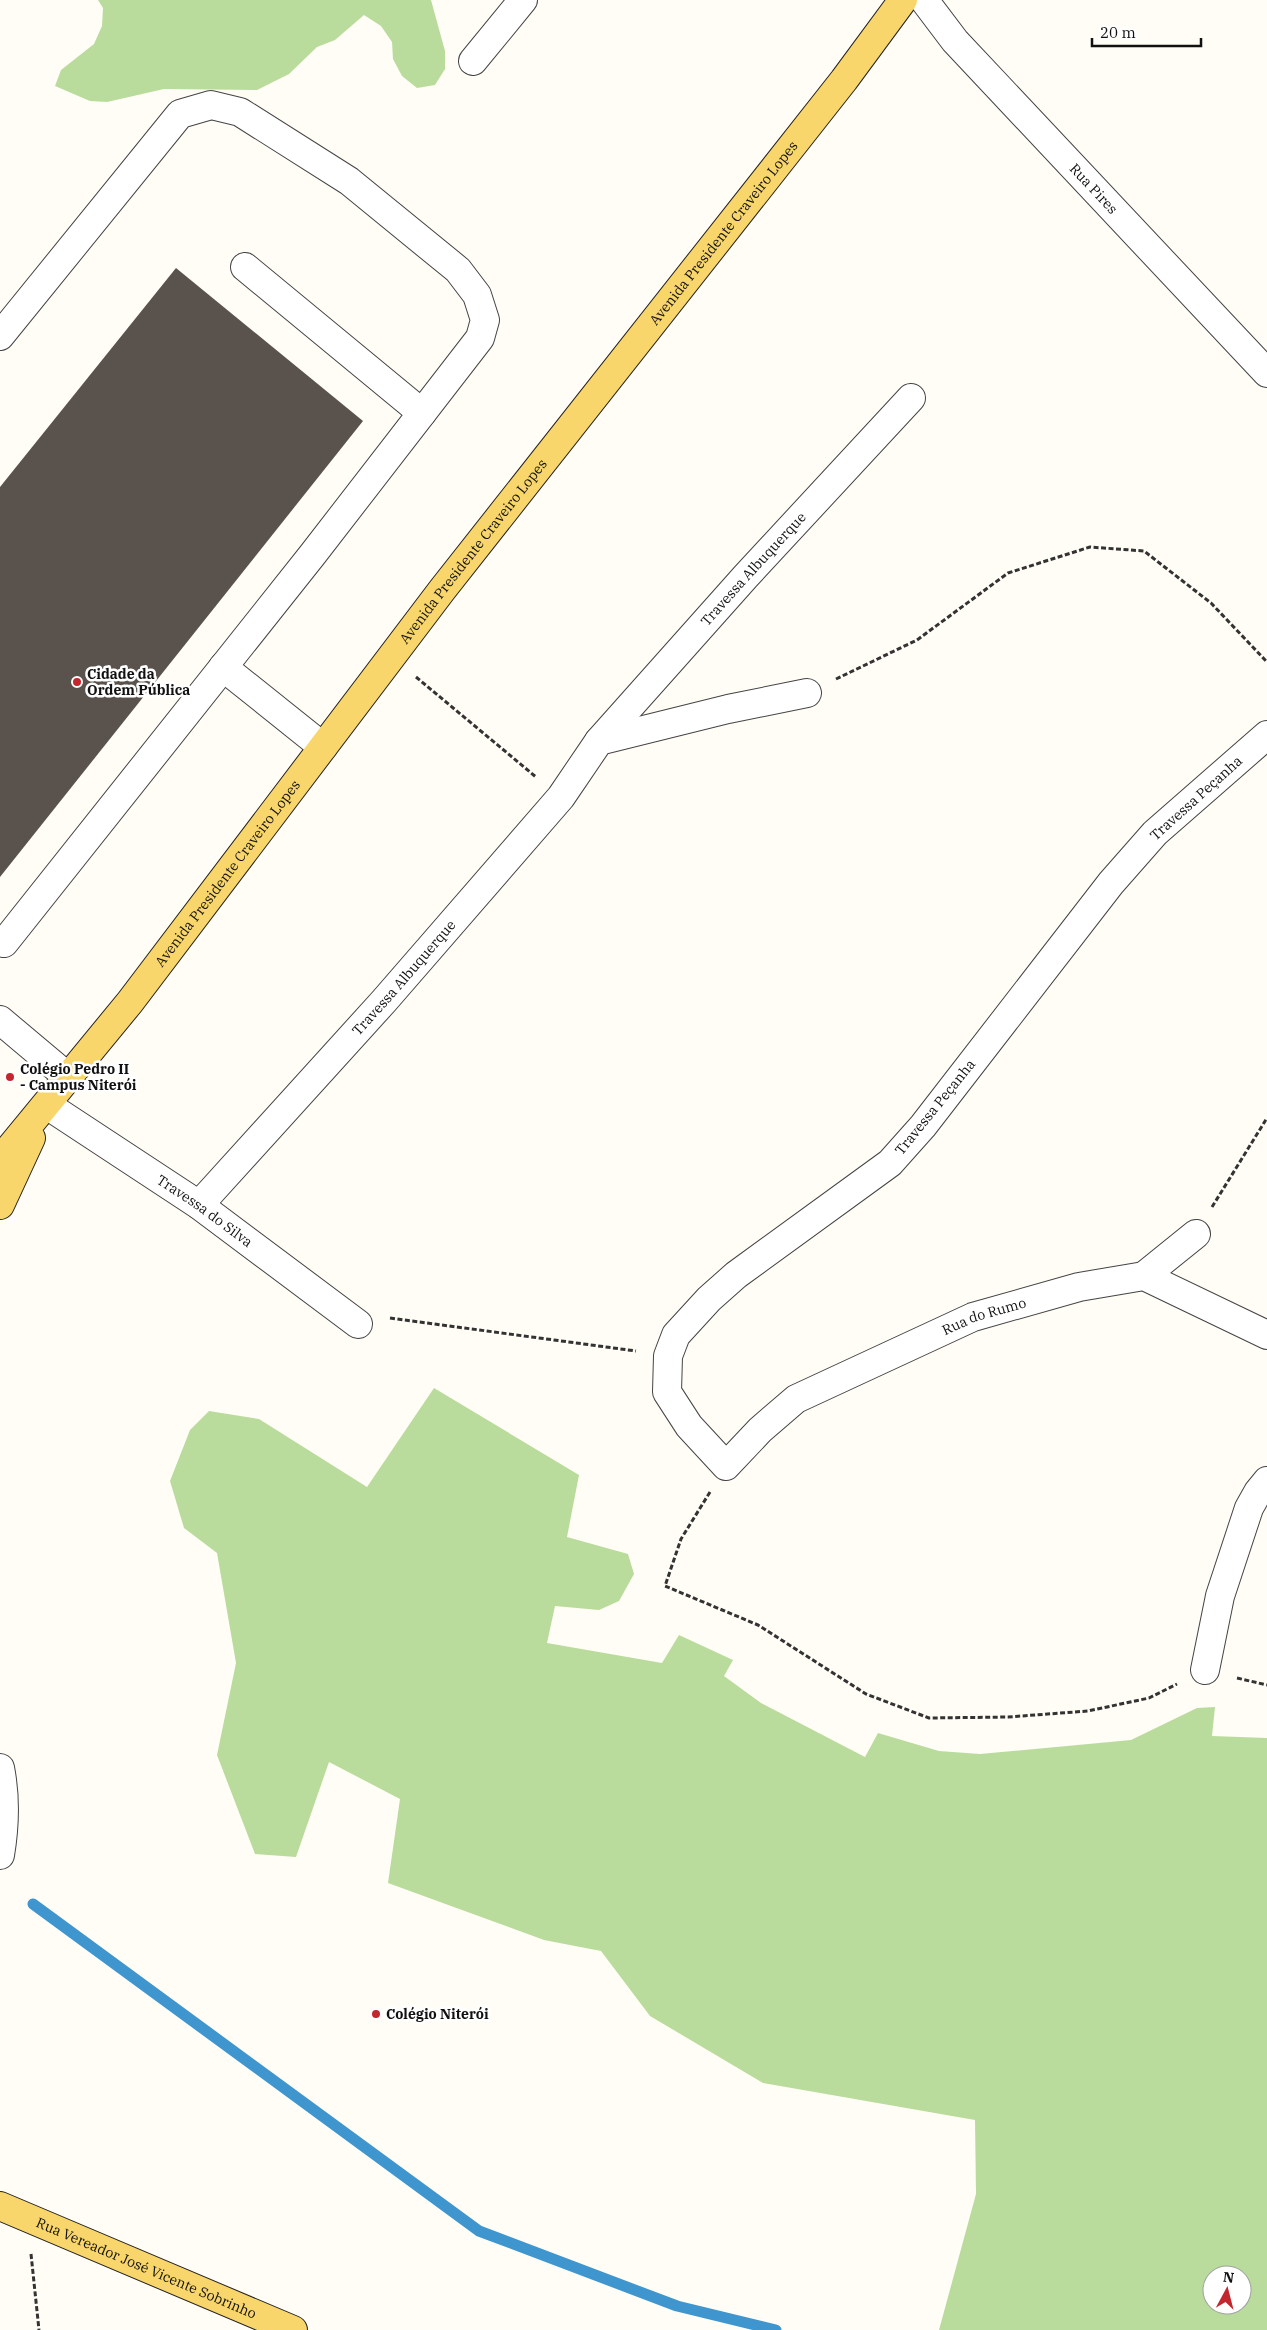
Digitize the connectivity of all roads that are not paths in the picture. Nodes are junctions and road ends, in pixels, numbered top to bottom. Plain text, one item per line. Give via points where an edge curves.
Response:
1 (524, 0) edge
2 (904, 0) edge
3 (924, 0) edge
4 (473, 61) dead end
5 (245, 267) dead end
6 (0, 336) edge
7 (1267, 373) edge
8 (911, 398) dead end
9 (422, 413) junction
10 (223, 667) junction
11 (807, 693) road end
12 (1267, 735) edge
13 (599, 741) junction
14 (323, 747) junction
15 (4, 943) dead end
16 (0, 1020) edge
17 (69, 1078) junction
18 (47, 1105) junction
19 (0, 1160) edge
20 (0, 1204) edge
21 (199, 1206) junction
22 (1196, 1234) road end
23 (1144, 1276) junction
24 (358, 1324) road end
25 (1267, 1335) edge
26 (726, 1466) joint
27 (1267, 1481) edge
28 (1205, 1670) road end
29 (0, 1768) edge
30 (0, 1855) edge
31 (0, 2206) edge
32 (293, 2330) edge

1 - 4 street
2 - 14 main road, Avenida Presidente Craveiro Lopes
3 - 7 street, Rua Pires via 955,42
5 - 9 street
6 - 9 street via 180,114 211,105 240,112 349,182 458,270 477,295 485,320 480,338
8 - 13 street, Travessa Albuquerque
9 - 10 street
10 - 14 street
10 - 15 street
11 - 13 street
12 - 26 street, Travessa Peçanha via 1155,833 923,1126 890,1163 736,1275 676,1335 668,1356 667,1392 689,1426
13 - 21 street, Travessa Albuquerque via 561,797 384,1001
14 - 17 main road, Avenida Presidente Craveiro Lopes
16 - 17 street
17 - 18 main road, Avenida Presidente Craveiro Lopes
18 - 19 main road, Avenida Presidente Craveiro Lopes
18 - 20 main road, Avenida Presidente Craveiro Lopes
18 - 21 street, Travessa do Silva
21 - 24 street, Travessa do Silva
22 - 23 street
23 - 25 street
23 - 26 street, Rua do Rumo via 1078,1287 973,1317 880,1359 796,1399
27 - 28 street via 1250,1508 1220,1596
29 - 30 street via 5,1827
31 - 32 main road, Rua Vereador José Vicente Sobrinho

